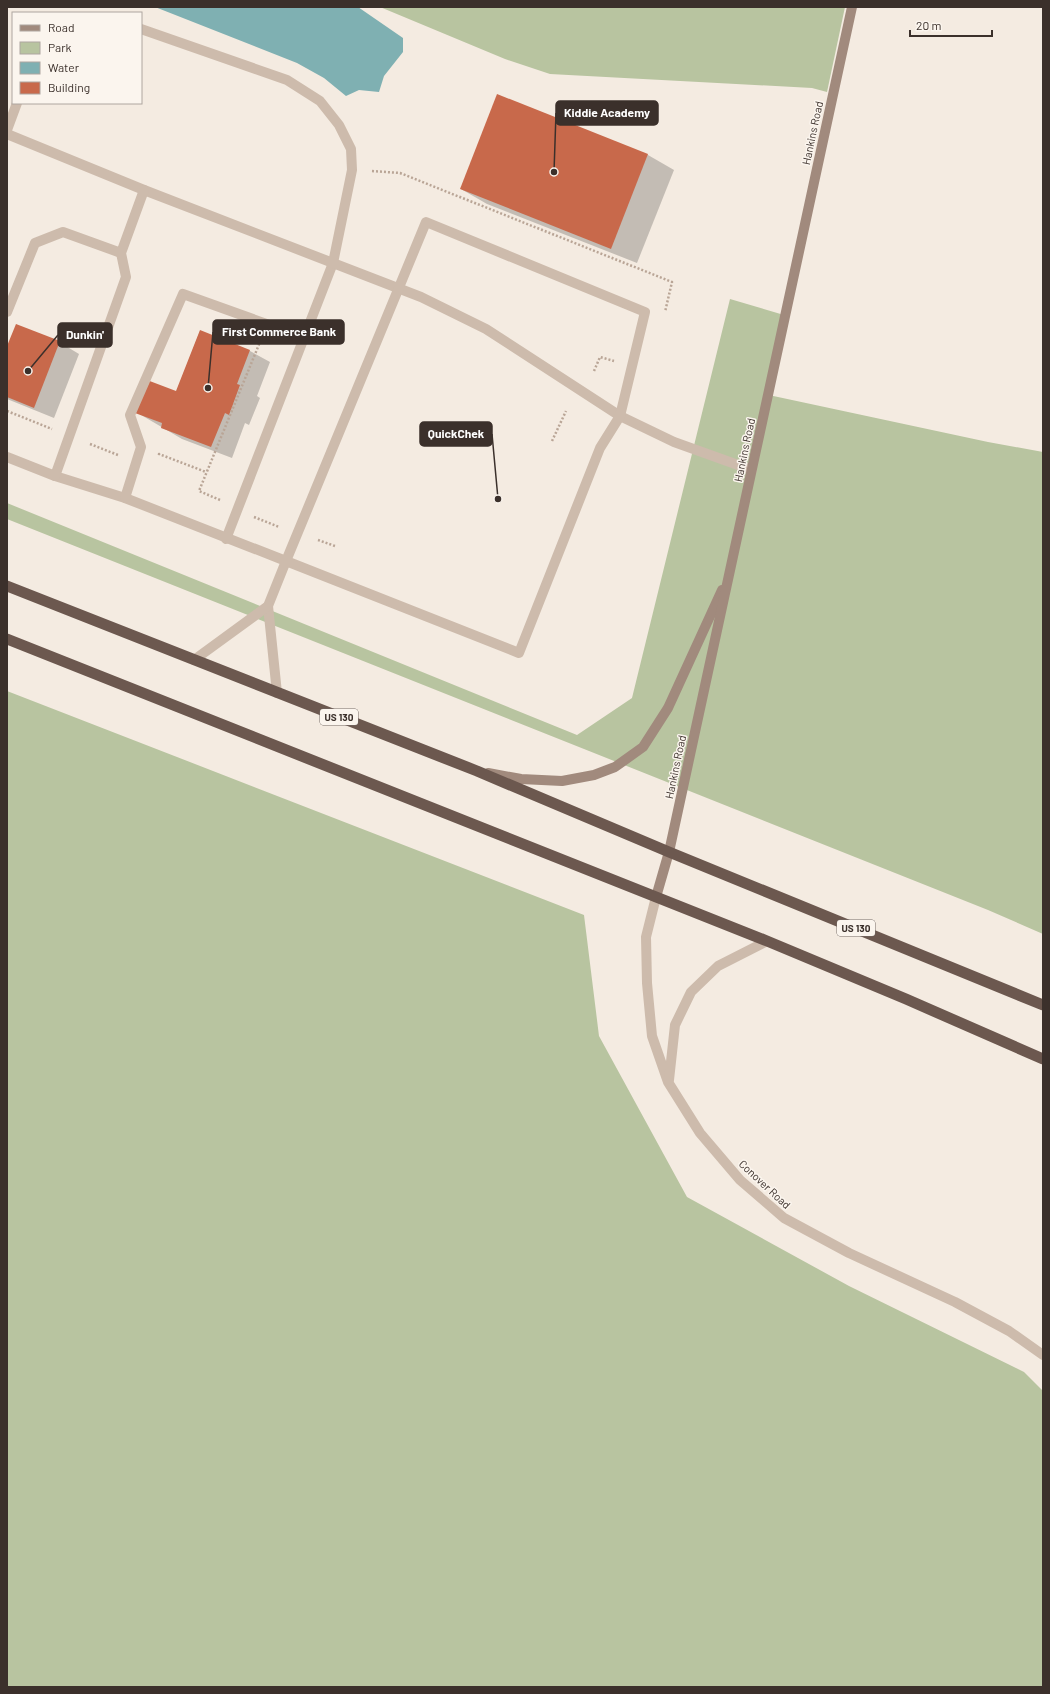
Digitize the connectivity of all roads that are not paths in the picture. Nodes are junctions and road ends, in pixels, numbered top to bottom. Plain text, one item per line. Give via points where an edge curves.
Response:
1 (852, 7) edge
2 (142, 28) edge
3 (17, 104) edge
4 (7, 130) edge
5 (7, 134) edge
6 (144, 190) junction
7 (121, 253) junction
8 (333, 263) junction
9 (400, 288) junction
10 (7, 312) edge
11 (303, 337) junction
12 (620, 416) junction
13 (7, 457) edge
14 (752, 470) junction
15 (55, 476) junction
16 (126, 498) junction
17 (226, 539) junction
18 (286, 561) junction
19 (731, 570) junction
20 (7, 586) edge
21 (268, 606) junction
22 (7, 639) edge
23 (194, 660) junction
24 (277, 693) junction
25 (477, 771) junction
26 (669, 852) junction
27 (656, 897) junction
28 (768, 941) junction
29 (1043, 1005) edge
30 (1043, 1060) edge
31 (668, 1082) junction
32 (1043, 1355) edge

1 - 14 main road, Hankins Road
2 - 8 street via 287,80 320,101 339,125 351,149 352,170
3 - 4 street
5 - 6 street
6 - 7 street
6 - 8 street
7 - 10 street via 63,232 35,243
7 - 15 street via 126,277
8 - 9 street
8 - 11 street
9 - 12 street via 486,329
9 - 12 street via 426,222 645,312
9 - 18 street
11 - 16 street via 183,294 130,415 141,447
11 - 17 street
12 - 14 street via 674,442
12 - 18 street via 600,448 519,653
13 - 15 street
14 - 19 main road, Hankins Road
15 - 16 street
16 - 17 street
17 - 18 street
18 - 21 street
19 - 25 main road via 668,708 643,747 615,767 594,775 562,781 521,779
19 - 26 main road, Hankins Road
20 - 23 highway, US 130
21 - 23 street
21 - 24 street
22 - 27 highway
23 - 24 highway, US 130
24 - 25 highway, US 130
25 - 26 highway, US 130
26 - 27 main road, Hankins Road
26 - 29 highway, US 130
27 - 28 highway
27 - 31 street, Conover Road via 646,937 647,983 652,1036
28 - 30 highway
28 - 31 street via 718,966 691,992 675,1025
31 - 32 street, Conover Road via 700,1133 740,1180 784,1218 849,1253 955,1302 1009,1331

